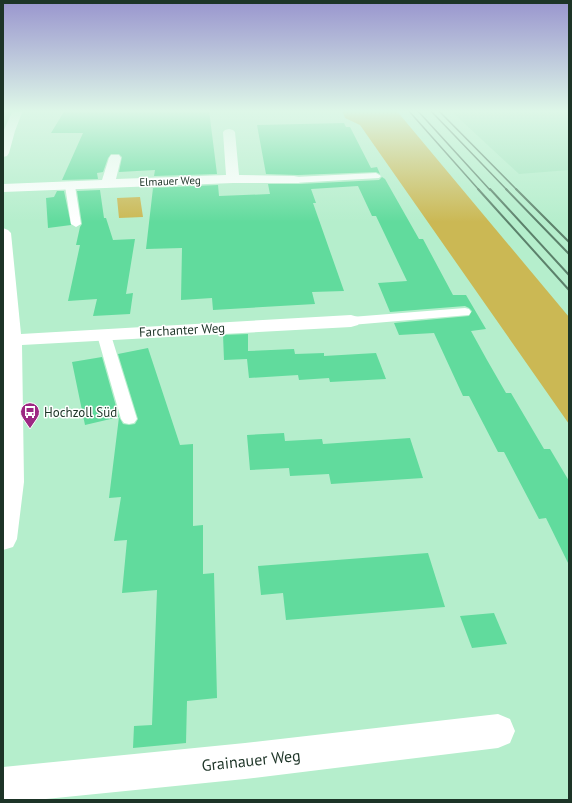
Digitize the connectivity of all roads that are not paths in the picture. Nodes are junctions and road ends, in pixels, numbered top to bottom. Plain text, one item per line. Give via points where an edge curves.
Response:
1 (230, 147) edge
2 (115, 158) dead end
3 (376, 176) dead end
4 (233, 179) junction
5 (294, 180) joint
6 (108, 184) junction
7 (70, 186) junction
8 (3, 188) edge
9 (76, 224) dead end
10 (3, 233) edge
11 (465, 312) dead end
12 (352, 321) joint
13 (104, 335) junction
14 (12, 340) junction
15 (129, 419) dead end
16 (7, 451) edge
17 (3, 539) edge
18 (498, 731) dead end
19 (3, 786) edge

1 - 4 street
2 - 6 street
3 - 5 lane
4 - 5 street, Elmauer Weg
4 - 6 street, Elmauer Weg
6 - 7 street, Elmauer Weg
7 - 8 street, Elmauer Weg
7 - 9 lane
10 - 14 street
11 - 12 lane
12 - 13 street, Farchanter Weg
13 - 14 street, Farchanter Weg
13 - 15 lane
14 - 16 street
16 - 17 street via 10,482
18 - 19 street, Grainauer Weg

